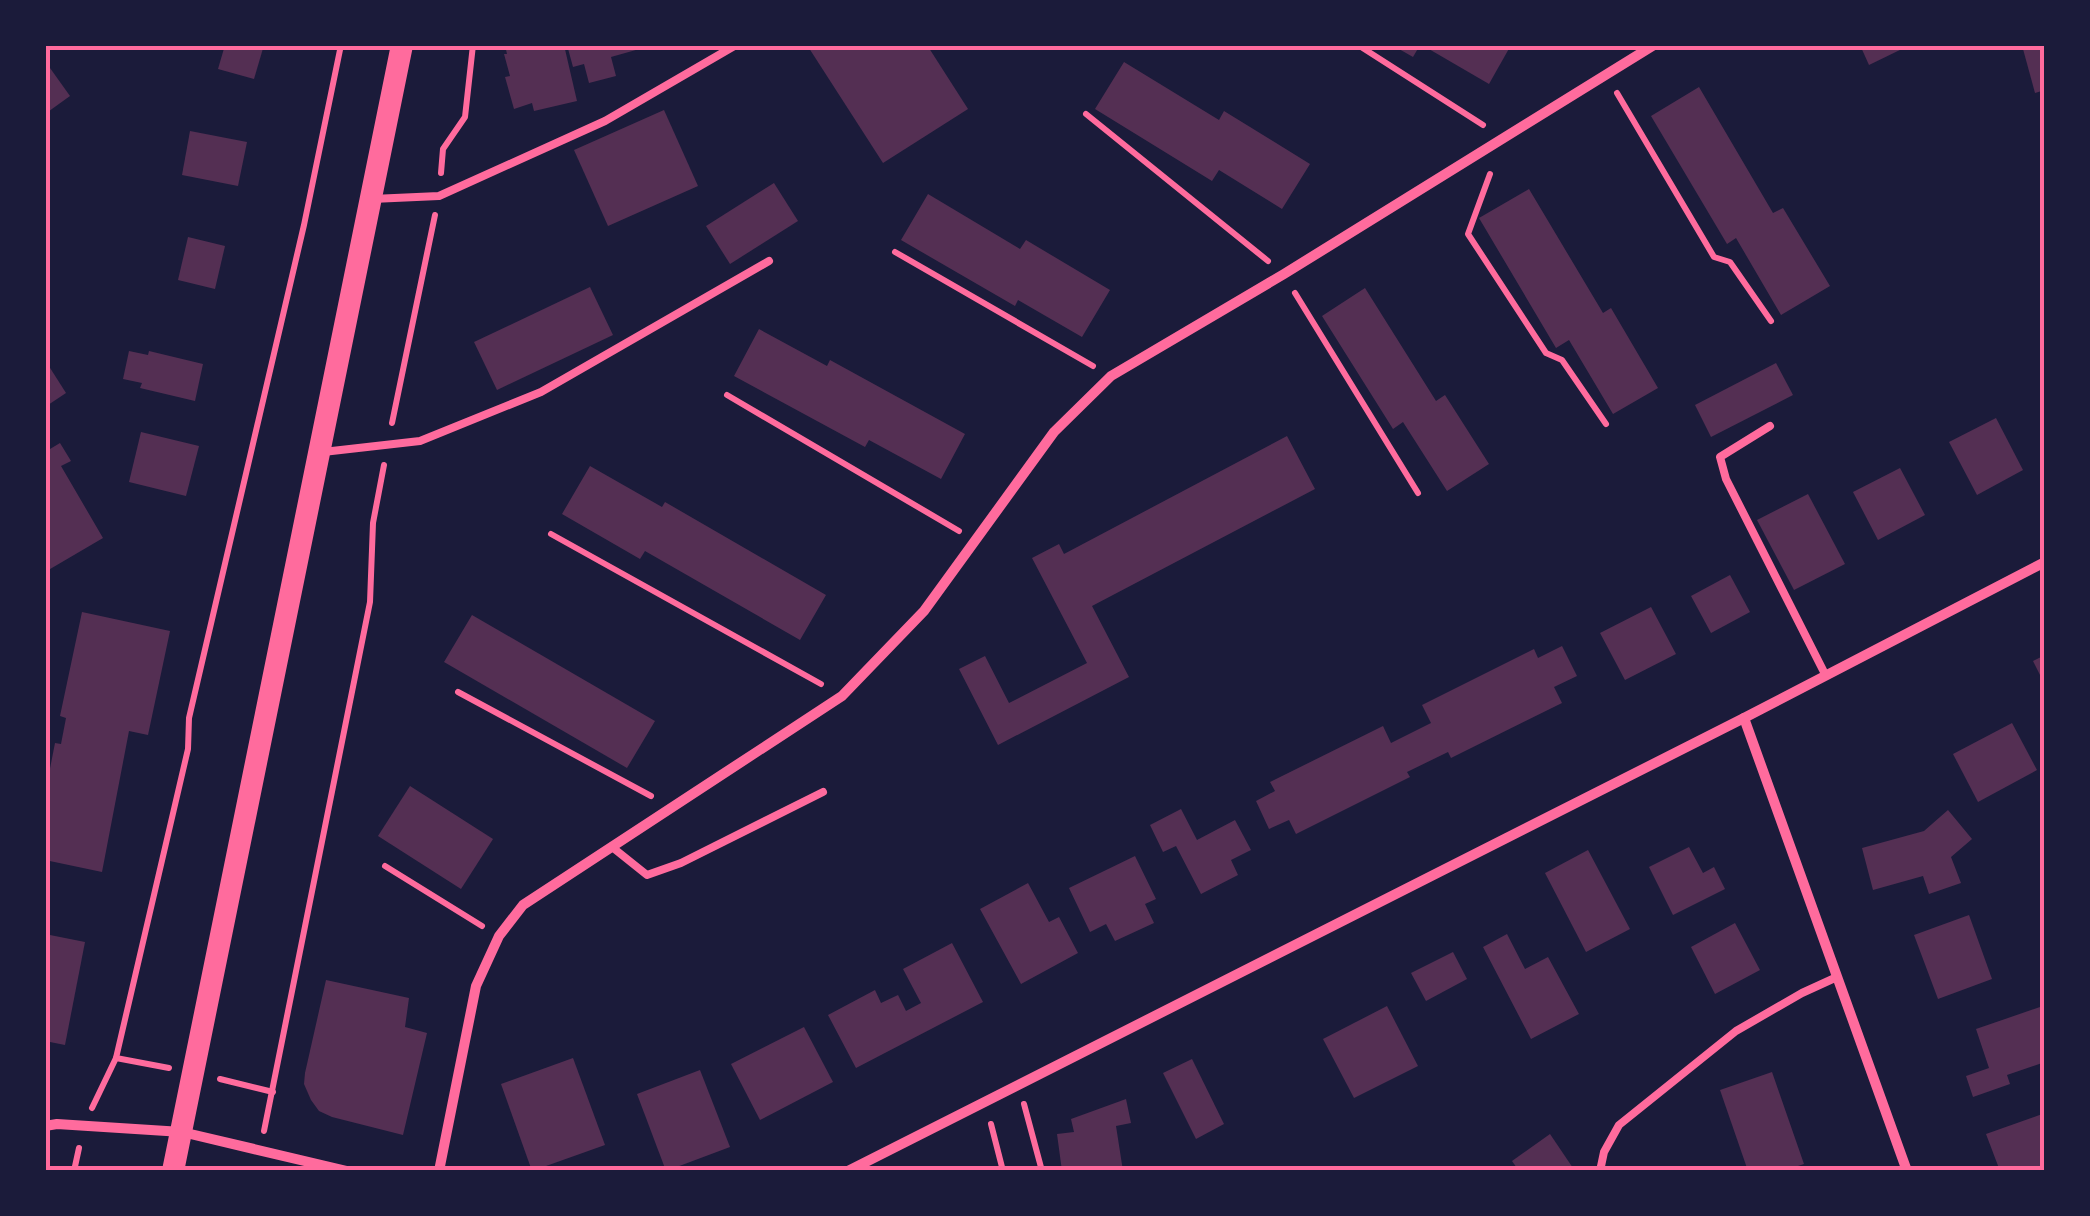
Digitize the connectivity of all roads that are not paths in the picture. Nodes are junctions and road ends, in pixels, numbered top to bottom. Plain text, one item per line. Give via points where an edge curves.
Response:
1 (402, 45) edge
2 (736, 45) edge
3 (1654, 45) edge
4 (370, 199) junction
5 (769, 261) dead end
6 (1770, 426) dead end
7 (319, 453) junction
8 (2045, 562) edge
9 (1826, 676) junction
10 (1744, 718) junction
11 (823, 792) dead end
12 (612, 847) junction
13 (1837, 977) junction
14 (45, 1126) edge
15 (182, 1132) junction
16 (173, 1171) edge
17 (347, 1171) edge
18 (439, 1171) edge
19 (848, 1171) edge
20 (1600, 1171) edge
21 (1906, 1171) edge

1 - 4 main road
2 - 4 lane via 606,121 439,196
3 - 12 street via 1111,376 1054,432 924,611 842,696
4 - 7 main road
5 - 7 lane via 541,392 420,440
6 - 9 lane via 1720,457
7 - 15 main road
8 - 9 street
9 - 10 street
10 - 13 street
10 - 19 street
11 - 12 lane via 646,875
12 - 18 street via 523,905 500,936 476,986
13 - 20 lane via 1736,1031 1619,1125
13 - 21 street
14 - 15 street
15 - 16 main road
15 - 17 street

